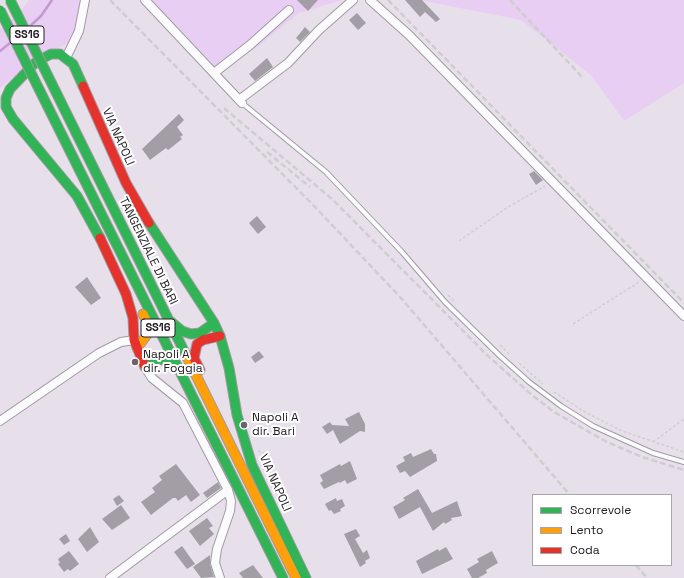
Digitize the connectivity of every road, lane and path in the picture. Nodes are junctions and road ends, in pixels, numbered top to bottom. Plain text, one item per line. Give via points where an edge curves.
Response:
1 (10, 0) edge
2 (19, 0) edge
3 (85, 0) edge
4 (145, 0) edge
5 (353, 0) edge
6 (370, 0) edge
7 (0, 10) edge
8 (289, 10) dead end
9 (0, 17) edge
10 (66, 58) junction
11 (214, 73) junction
12 (241, 101) junction
13 (552, 181) junction
14 (459, 241) dead end
15 (646, 277) junction
16 (135, 282) junction
17 (447, 293) dead end
18 (456, 303) dead end
19 (684, 316) edge
20 (167, 318) junction
21 (214, 323) junction
22 (573, 324) dead end
23 (220, 336) junction
24 (136, 344) junction
25 (499, 345) dead end
26 (514, 359) dead end
27 (517, 361) dead end
28 (176, 365) junction
29 (144, 367) junction
30 (210, 407) junction
31 (684, 419) edge
32 (0, 421) edge
33 (652, 442) junction
34 (255, 451) dead end
35 (684, 452) edge
36 (684, 462) edge
37 (264, 467) dead end
38 (228, 490) junction
39 (110, 578) edge
40 (220, 578) edge
41 (283, 578) edge
42 (296, 578) edge
43 (306, 578) edge

1 - 20 main road, TANGENZIALE DI BARI / SS16, bridge
2 - 9 main road
3 - 10 street via 79,31
4 - 11 street
5 - 12 street via 319,30 288,63
6 - 13 street via 409,35
7 - 16 main road, TANGENZIALE DI BARI / SS16, bridge
8 - 11 street
10 - 21 main road, VIA NAPOLI via 73,64 126,183
10 - 24 main road via 60,54 50,54 36,62 10,89 6,107 84,207 126,294 133,318
11 - 12 street
12 - 36 lane via 326,172 446,302 528,382 593,426 653,453
13 - 14 path via 508,207
13 - 15 street
15 - 19 street
15 - 22 path
16 - 24 main road via 134,295 149,326 147,336
16 - 28 main road, TANGENZIALE DI BARI / SS16
17 - 18 path
20 - 21 main road via 191,334 200,333
20 - 30 main road, TANGENZIALE DI BARI / SS16
21 - 23 main road, VIA NAPOLI
23 - 30 main road via 203,340 194,352 194,358 209,389
23 - 43 main road, VIA NAPOLI via 229,368 237,415 252,465
24 - 29 main road
24 - 32 street via 121,342 99,353
25 - 26 path
27 - 33 path via 548,388 585,412 622,431
28 - 29 main road via 158,358
28 - 41 main road, TANGENZIALE DI BARI / SS16
29 - 38 street via 152,378 183,403
30 - 42 main road, TANGENZIALE DI BARI / SS16
31 - 33 path
33 - 35 path
34 - 37 path via 269,454
38 - 39 street
38 - 40 street via 231,501 215,563

